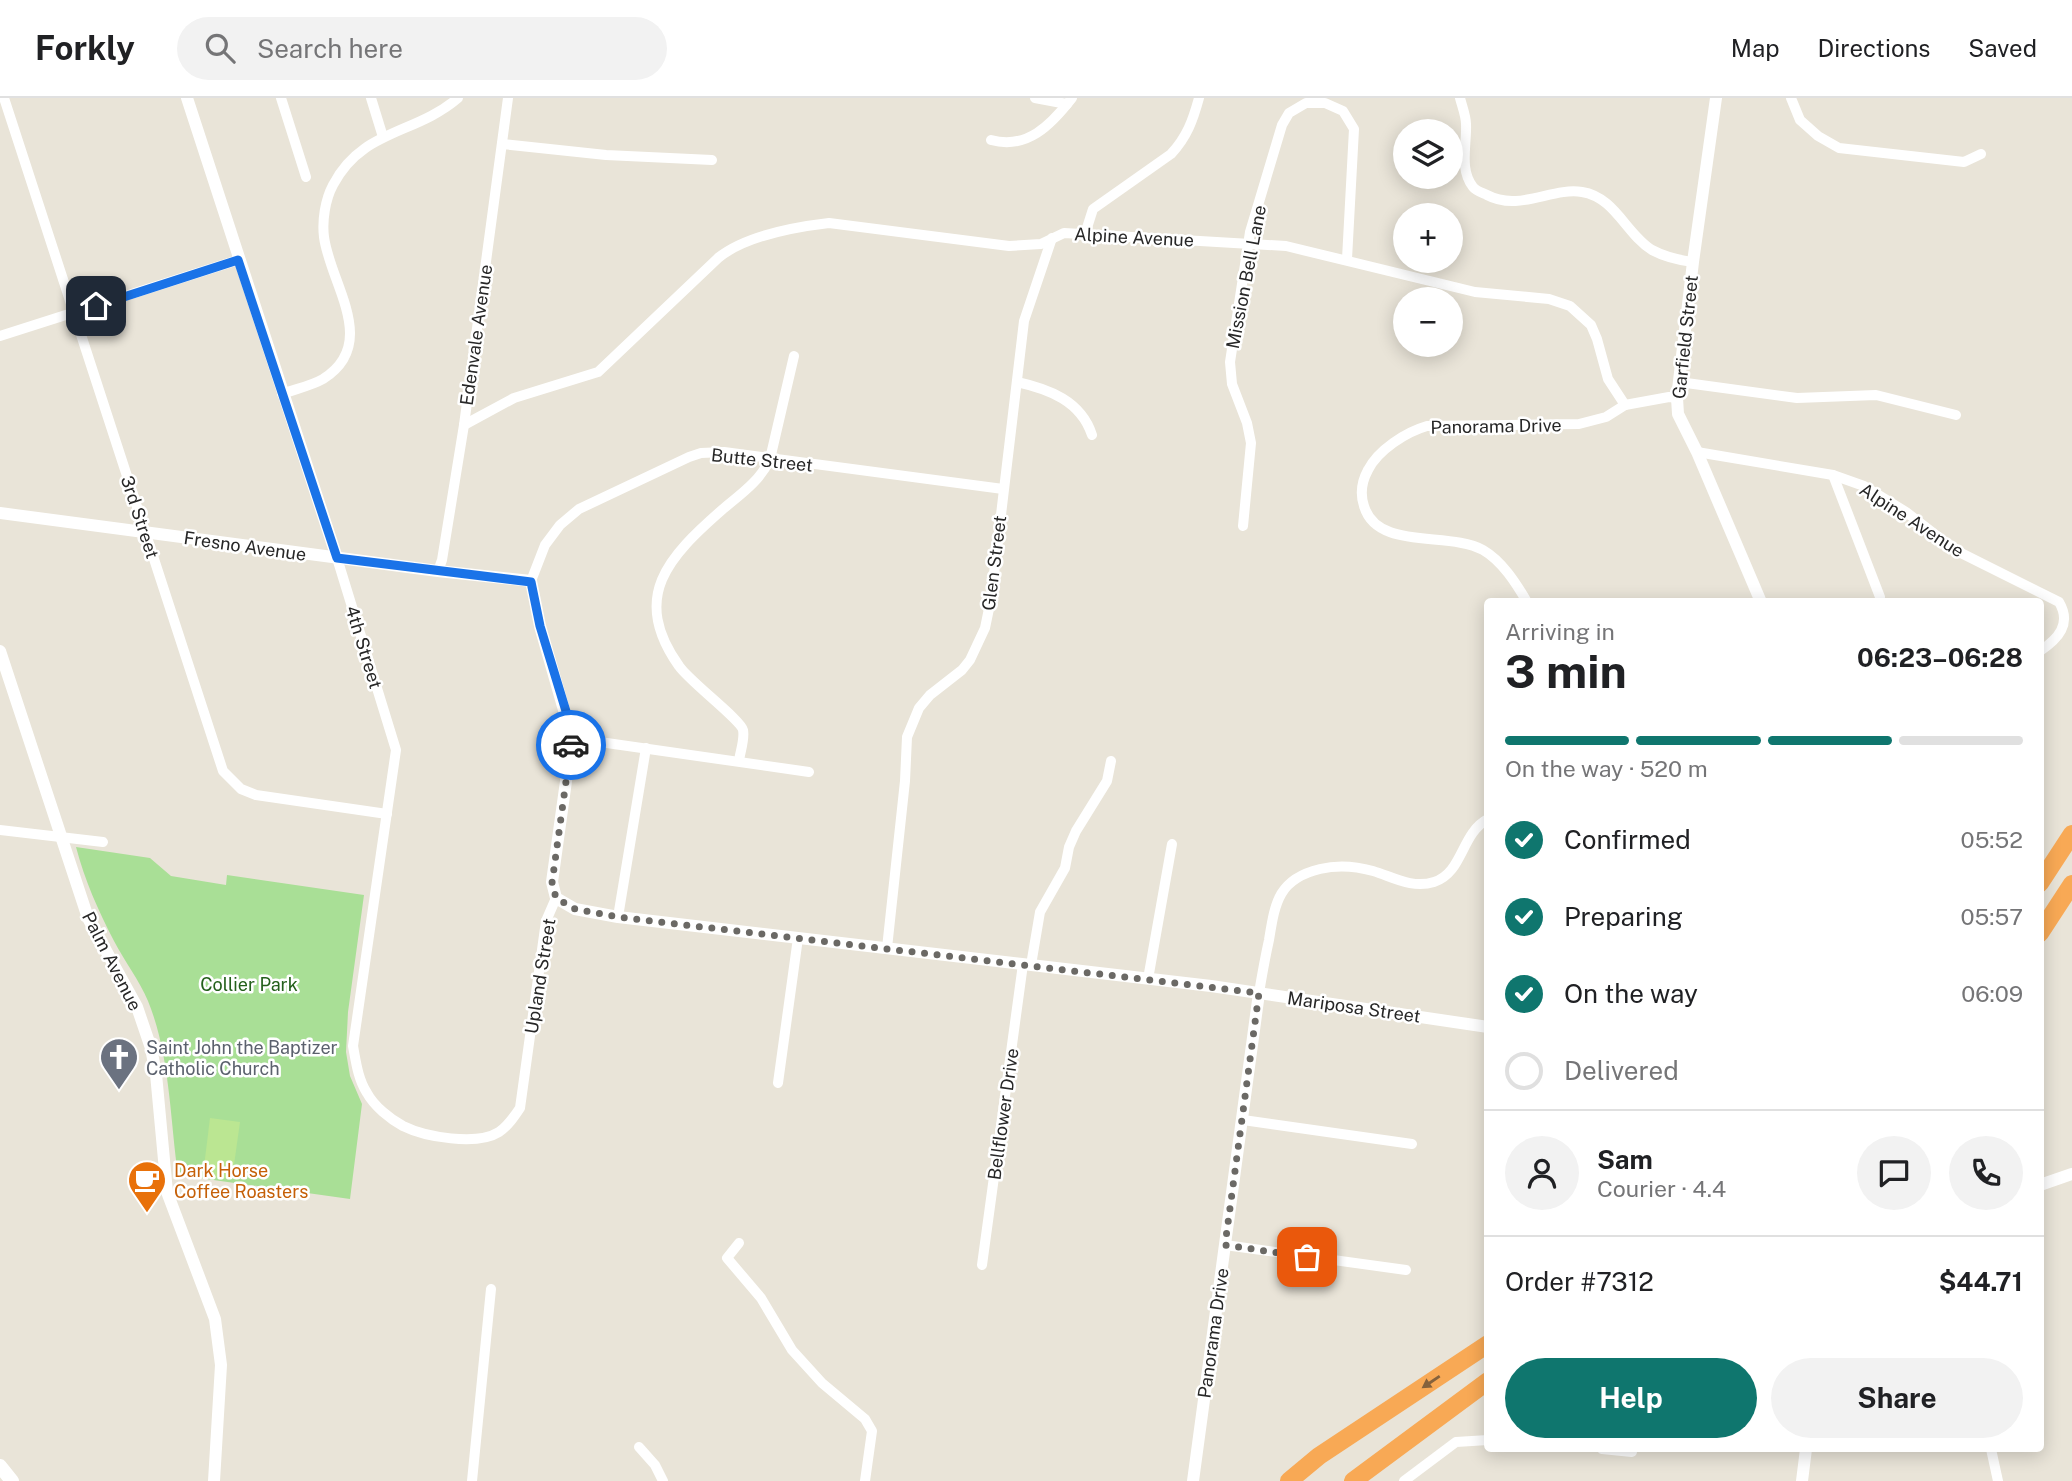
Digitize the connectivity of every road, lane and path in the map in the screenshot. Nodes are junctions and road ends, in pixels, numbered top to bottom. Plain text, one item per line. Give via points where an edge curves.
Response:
1 (4, 98) edge
2 (187, 98) edge
3 (281, 98) edge
4 (371, 98) edge
5 (458, 98) edge
6 (508, 98) edge
7 (1035, 98) edge
8 (1199, 98) edge
9 (1460, 98) edge
10 (1716, 98) edge
11 (1791, 98) edge
12 (1069, 101) edge
13 (383, 137) junction
14 (991, 140) dead end
15 (502, 144) junction
16 (1981, 155) dead end
17 (712, 160) dead end
18 (306, 177) dead end
19 (1085, 234) junction
20 (1052, 239) junction
21 (1248, 243) junction
22 (1347, 259) junction
23 (238, 260) junction
24 (1693, 262) junction
25 (75, 312) junction
26 (0, 337) edge
27 (794, 356) dead end
28 (1017, 382) junction
29 (1679, 382) junction
30 (282, 394) junction
31 (1676, 398) junction
32 (1625, 405) junction
33 (1956, 415) dead end
34 (464, 425) junction
35 (1092, 435) dead end
36 (1697, 452) junction
37 (770, 459) junction
38 (1833, 475) junction
39 (1003, 489) junction
40 (0, 513) edge
41 (1242, 526) dead end
42 (146, 532) junction
43 (337, 558) junction
44 (438, 571) junction
45 (531, 582) junction
46 (1880, 597) dead end
47 (1524, 598) edge
48 (1758, 598) edge
49 (2044, 648) edge
50 (0, 651) edge
51 (572, 738) junction
52 (646, 748) junction
53 (739, 761) junction
54 (1111, 761) dead end
55 (808, 772) dead end
56 (387, 814) junction
57 (1484, 823) edge
58 (0, 830) edge
59 (2072, 834) edge
60 (61, 837) junction
61 (103, 842) dead end
62 (1172, 844) dead end
63 (2044, 877) edge
64 (2072, 884) edge
65 (556, 898) junction
66 (618, 917) junction
67 (2044, 927) edge
68 (798, 938) junction
69 (887, 948) junction
70 (1027, 964) junction
71 (1148, 979) junction
72 (1259, 993) junction
73 (1484, 1026) edge
74 (778, 1083) dead end
75 (1243, 1120) junction
76 (472, 1140) joint
77 (1412, 1144) dead end
78 (2072, 1174) edge
79 (2044, 1184) edge
80 (739, 1243) dead end
81 (1225, 1245) junction
82 (982, 1265) dead end
83 (1406, 1270) dead end
84 (491, 1289) dead end
85 (1484, 1347) edge
86 (1484, 1384) edge
87 (1484, 1440) edge
88 (639, 1447) dead end
89 (1806, 1452) edge
90 (1992, 1452) edge
91 (0, 1466) edge
92 (12, 1481) edge
93 (214, 1481) edge
94 (472, 1481) edge
95 (663, 1481) edge
96 (865, 1481) edge
97 (1193, 1481) edge
98 (1289, 1481) edge
99 (1353, 1481) edge
100 (1404, 1481) edge
101 (1802, 1481) edge
102 (1998, 1481) edge

1 - 25 street, 3rd Street
2 - 23 street, 4th Street
3 - 18 street
4 - 13 street
5 - 13 street via 416,124
6 - 15 street, Edenvale Avenue
7 - 12 street
8 - 19 street via 1180,145 1093,209
9 - 24 street via 1466,122 1464,167 1474,188 1510,202 1581,191 1606,202 1651,249
10 - 24 street, Garfield Street
11 - 16 street via 1800,120 1839,148 1964,162
12 - 14 street via 1035,136 1024,141
13 - 30 street via 354,156 332,185 324,208 324,237 350,322 345,355 324,378
15 - 17 street
15 - 34 street, Edenvale Avenue
19 - 20 street, Alpine Avenue via 1064,233
19 - 21 street, Alpine Avenue
20 - 28 street, Glen Street via 1024,321
20 - 34 street, Alpine Avenue via 1009,246 829,223 740,244 718,258 598,372 514,398
21 - 22 street, Alpine Avenue
21 - 22 street, Mission Bell Lane via 1285,119 1300,105 1319,102 1343,111 1354,129
21 - 41 street, Mission Bell Lane via 1230,362 1232,384 1251,443
22 - 32 street, Alpine Avenue via 1475,292 1549,299 1570,306 1591,325 1608,379
23 - 25 street
23 - 30 street, 4th Street
24 - 29 street, Garfield Street
25 - 26 street
25 - 42 street, 3rd Street
27 - 37 street
28 - 35 street via 1060,396 1088,422
28 - 39 street, Glen Street
29 - 31 street, Garfield Street
29 - 33 street via 1797,398 1876,394
30 - 43 street, 4th Street
31 - 32 street
31 - 36 street, Garfield Street via 1678,414
32 - 47 street, Panorama Drive via 1579,424 1427,426 1381,453 1368,469 1362,497 1374,523 1391,534 1482,549 1498,561
34 - 44 street, Edenvale Avenue
36 - 38 street, Alpine Avenue
36 - 48 street, Garfield Street
37 - 39 street, Butte Street
37 - 45 street, Butte Street via 701,453 590,502 552,534
37 - 53 street via 764,474 682,549 656,599 660,635 681,669 741,725
38 - 46 street
38 - 49 street, Alpine Avenue via 1864,486 1963,554 2055,598 2065,612 2064,628
39 - 69 street, Glen Street via 985,628 962,670 919,708 907,737
40 - 42 street, Fresno Avenue
42 - 43 street, Fresno Avenue
42 - 56 street, 3rd Street via 223,771 241,789 256,795
43 - 44 street, Fresno Avenue
43 - 56 street, 4th Street via 396,750
44 - 45 street, Fresno Avenue
45 - 51 street, Upland Street
50 - 60 street, Palm Avenue
51 - 52 street
51 - 65 street, Upland Street via 552,875
52 - 53 street
52 - 66 street
53 - 55 street
54 - 70 street, Bellflower Drive via 1107,781 1076,831 1065,868 1040,912
56 - 76 street, 4th Street via 353,1046 358,1073 367,1094 403,1126
57 - 72 street, Panorama Drive via 1471,834 1450,874 1432,883 1414,885 1342,867 1310,872 1292,881 1274,907
58 - 60 street
59 - 63 highway
60 - 61 street
60 - 93 street, Palm Avenue via 88,918 137,1007 156,1073 167,1192 215,1320 222,1365
62 - 71 street
64 - 67 highway
65 - 66 street, Mariposa Street via 575,909
65 - 76 street, Upland Street via 546,921 520,1108 498,1133
66 - 68 street, Mariposa Street
68 - 69 street, Mariposa Street
68 - 74 street
69 - 70 street, Mariposa Street
70 - 71 street, Mariposa Street
70 - 82 street, Bellflower Drive
71 - 72 street, Mariposa Street
72 - 73 street, Mariposa Street
72 - 75 street, Panorama Drive
75 - 77 street
75 - 81 street, Panorama Drive
78 - 79 street
80 - 96 street via 727,1258 761,1298 792,1350 865,1419 872,1432
81 - 83 street
81 - 97 street, Panorama Drive
84 - 94 street
85 -> 98 highway via 1319,1456
86 - 99 highway
87 - 100 street via 1456,1442
88 - 95 street
89 - 101 street
90 - 102 street
91 - 92 main road

